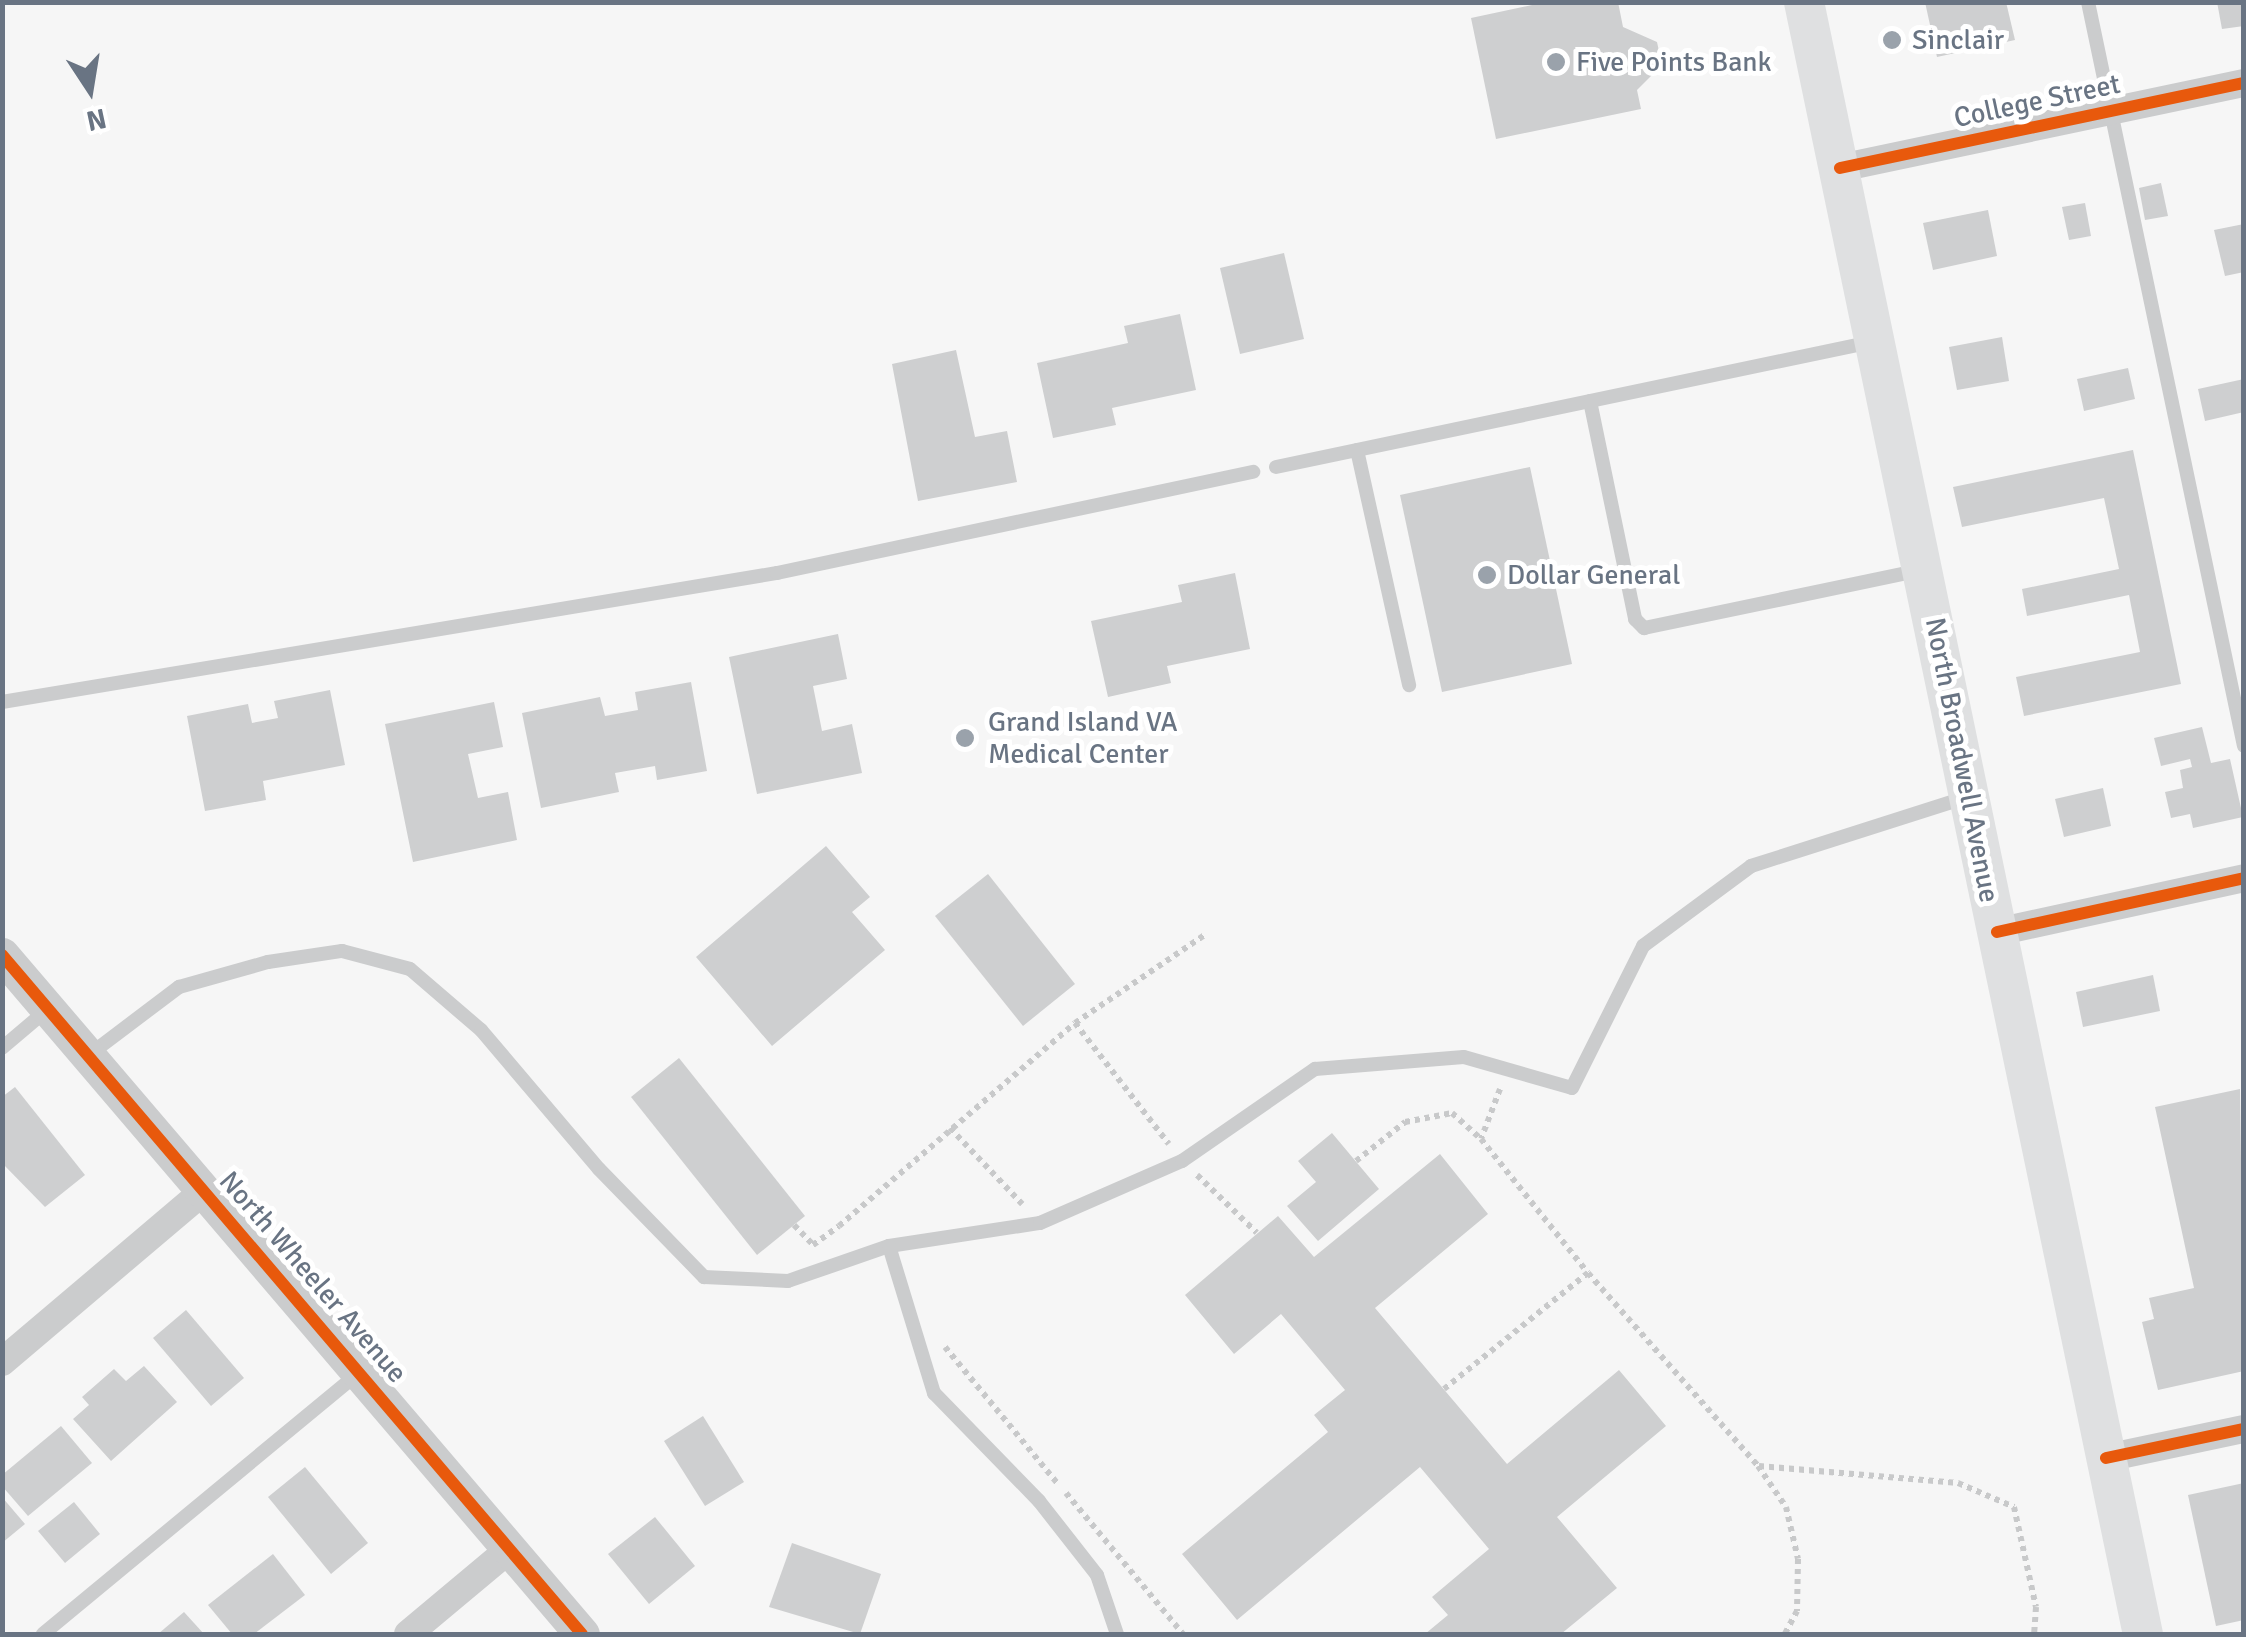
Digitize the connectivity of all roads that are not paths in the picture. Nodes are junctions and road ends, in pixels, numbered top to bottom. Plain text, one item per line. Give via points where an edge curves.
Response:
1 (1804, 2) edge
2 (2088, 2) edge
3 (2244, 84) edge
4 (2112, 111) junction
5 (1840, 168) junction
6 (1877, 340) junction
7 (1590, 401) junction
8 (1357, 450) junction
9 (1276, 467) dead end
10 (1253, 472) dead end
11 (1924, 570) junction
12 (1409, 686) dead end
13 (2, 702) edge
14 (2244, 746) edge
15 (1970, 796) junction
16 (2244, 878) edge
17 (1997, 932) junction
18 (2, 955) edge
19 (48, 1009) junction
20 (2, 1048) edge
21 (88, 1055) junction
22 (205, 1190) junction
23 (889, 1246) junction
24 (2, 1362) edge
25 (361, 1370) junction
26 (2244, 1429) edge
27 (2106, 1458) junction
28 (511, 1548) junction
29 (43, 1634) edge
30 (408, 1634) edge
31 (582, 1634) edge
32 (1117, 1634) edge
33 (2143, 1634) edge

1 - 5 main road, North Broadwell Avenue
2 - 4 lane
3 - 4 street, College Street
4 - 5 street, College Street
4 - 14 lane
5 - 6 main road, North Broadwell Avenue
6 - 7 lane
6 - 11 main road, North Broadwell Avenue
7 - 8 lane
7 - 11 lane via 1635,619 1644,628
8 - 9 lane
8 - 12 lane
10 - 13 lane via 776,573
11 - 15 main road, North Broadwell Avenue
15 - 17 main road, North Broadwell Avenue
15 - 23 lane via 1751,866 1643,946 1572,1088 1464,1058 1315,1069 1182,1161 1040,1223
16 - 17 street
17 - 27 main road, North Broadwell Avenue
18 - 19 street, North Wheeler Avenue
19 - 20 lane
19 - 21 street, North Wheeler Avenue
21 - 22 street, North Wheeler Avenue
21 - 23 lane via 180,988 268,962 342,951 410,969 481,1030 599,1169 704,1277 788,1281
22 - 24 street
22 - 25 street, North Wheeler Avenue
23 - 32 lane via 934,1392 1039,1501 1098,1575
25 - 28 street, North Wheeler Avenue
25 - 29 lane
26 - 27 street
27 - 33 main road, North Broadwell Avenue
28 - 30 street
28 - 31 street, North Wheeler Avenue

